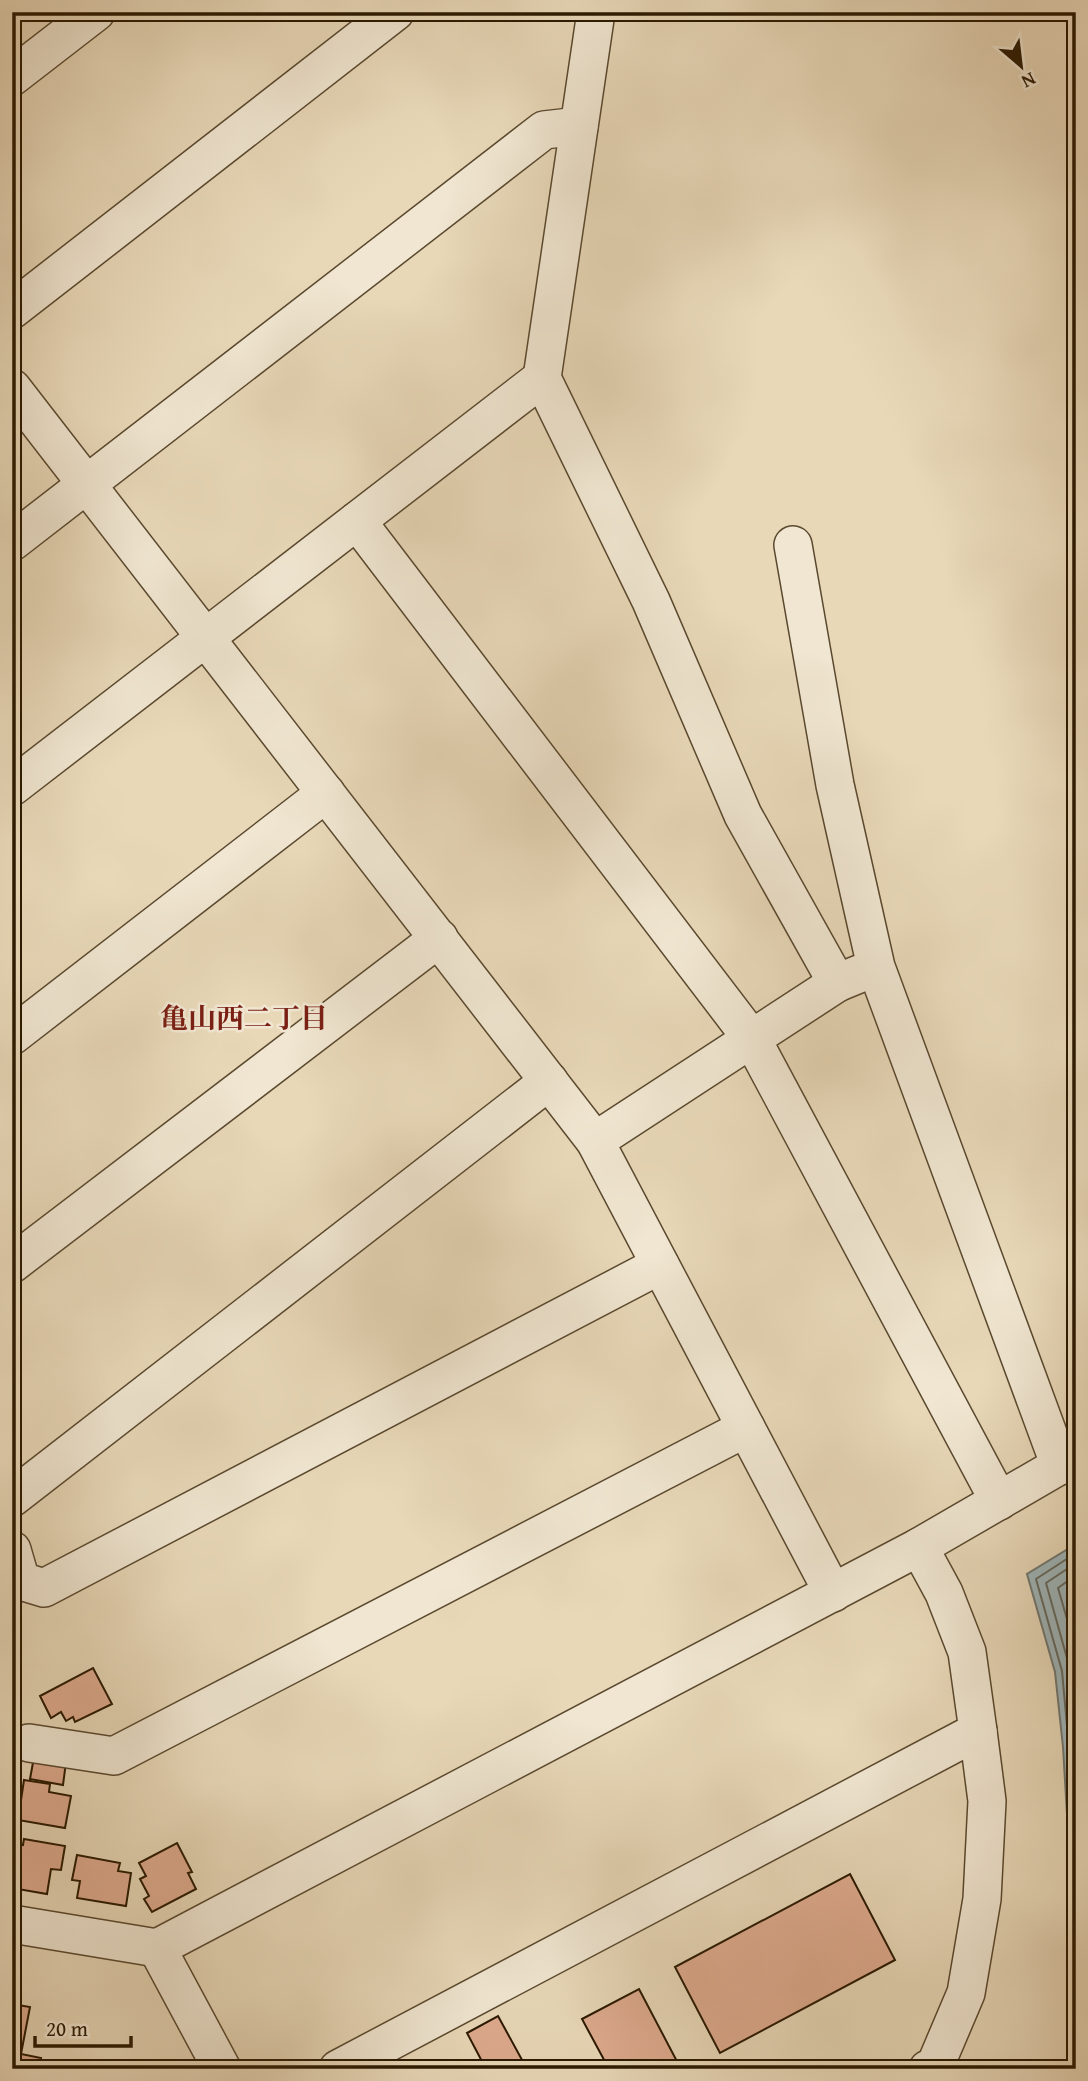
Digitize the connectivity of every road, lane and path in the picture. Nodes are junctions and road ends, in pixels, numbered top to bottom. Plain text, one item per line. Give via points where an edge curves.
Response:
1 (96, 12) edge
2 (395, 12) edge
3 (596, 12) edge
4 (12, 77) edge
5 (579, 126) junction
6 (12, 310) edge
7 (542, 378) junction
8 (12, 388) edge
9 (87, 484) junction
10 (357, 521) junction
11 (12, 542) edge
12 (793, 545) dead end
13 (206, 638) junction
14 (12, 788) edge
15 (326, 793) junction
16 (439, 938) junction
17 (876, 967) junction
18 (836, 984) junction
19 (12, 1036) edge
20 (752, 1039) junction
21 (549, 1080) junction
22 (595, 1141) junction
23 (12, 1264) edge
24 (660, 1265) junction
25 (746, 1428) junction
26 (1068, 1461) edge
27 (12, 1497) edge
28 (999, 1501) junction
29 (919, 1547) junction
30 (12, 1550) edge
31 (833, 1593) junction
32 (978, 1731) junction
33 (29, 1743) dead end
34 (12, 1924) edge
35 (157, 1948) junction
36 (222, 2069) edge
37 (338, 2069) edge
38 (928, 2069) edge

1 - 4 street
2 - 6 street
3 - 5 street
5 - 7 street
5 - 9 street via 544,130
7 - 10 street
7 - 18 street via 651,601 743,815
8 - 9 street
9 - 11 street
9 - 13 street
10 - 13 street
10 - 20 street
12 - 17 street via 835,785
13 - 14 street
13 - 15 street
15 - 16 street
15 - 19 street
16 - 21 street
16 - 23 street
17 - 18 street
17 - 26 street
18 - 20 street
20 - 22 street
20 - 28 street
21 - 22 street
21 - 27 street
22 - 24 street
24 - 25 street
24 - 30 street via 44,1588 21,1581
25 - 31 street
25 - 33 street via 114,1756
26 - 28 street
28 - 29 street
29 - 31 street
29 - 32 street via 944,1593 967,1652
31 - 35 street
32 - 37 street
32 - 38 street via 987,1801 982,1899 966,1993 935,2066
34 - 35 street
35 - 36 street

